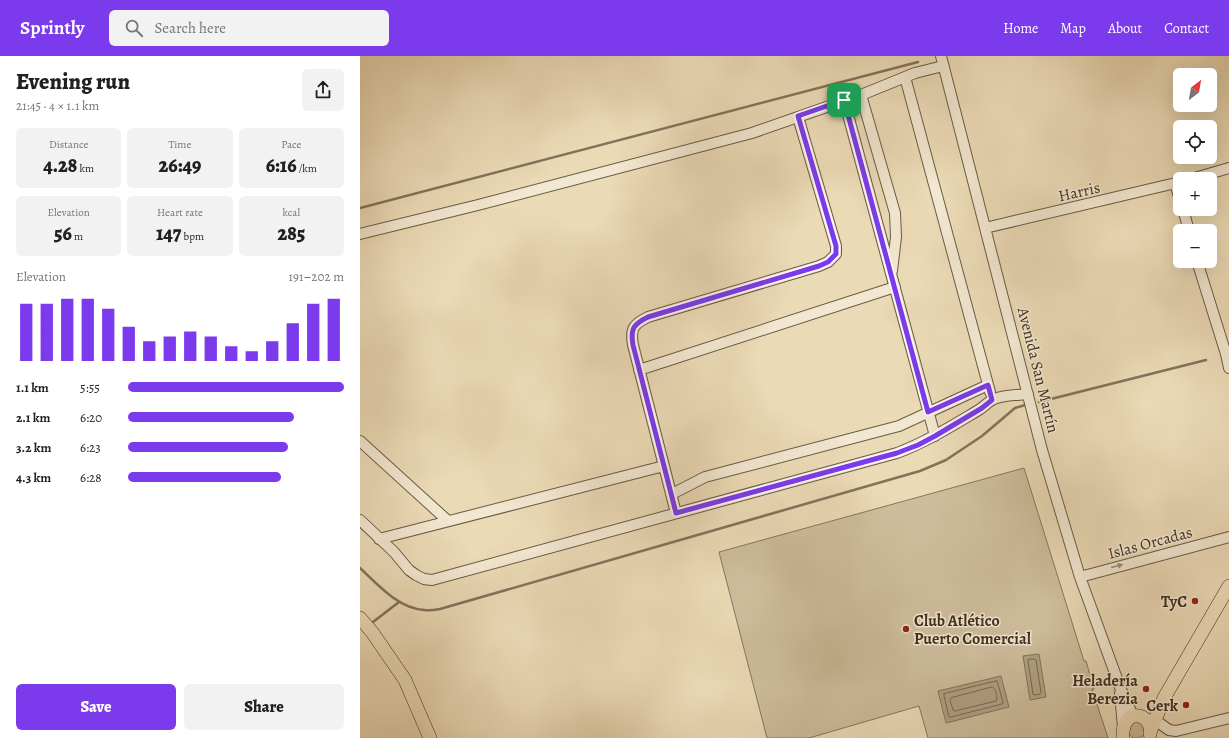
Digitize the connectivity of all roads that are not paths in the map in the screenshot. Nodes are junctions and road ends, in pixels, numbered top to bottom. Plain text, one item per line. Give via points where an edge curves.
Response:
1 (941, 56) edge
2 (943, 66) junction
3 (905, 77) junction
4 (861, 95) junction
5 (844, 100) junction
6 (798, 116) junction
7 (1229, 168) edge
8 (1215, 172) edge
9 (1173, 184) edge
10 (985, 228) junction
11 (360, 234) edge
12 (1199, 268) edge
13 (892, 276) junction
14 (895, 287) junction
15 (1227, 354) edge
16 (1229, 368) edge
17 (639, 370) junction
18 (988, 385) junction
19 (1028, 394) junction
20 (992, 400) junction
21 (928, 412) junction
22 (935, 436) junction
23 (360, 441) edge
24 (664, 466) junction
25 (672, 494) junction
26 (676, 513) junction
27 (360, 520) edge
28 (448, 521) junction
29 (1229, 537) edge
30 (380, 539) junction
31 (1080, 576) junction
32 (1229, 586) edge
33 (360, 618) edge
34 (1120, 687) junction
35 (1164, 698) junction
36 (1136, 716) junction
37 (1229, 718) edge
38 (1151, 730) edge
39 (1124, 734) edge
40 (430, 738) edge

1 - 2 street, Avenida San Martín
2 - 3 street
2 - 10 street, Avenida San Martín
3 - 4 street
3 - 18 street
4 - 5 street
4 - 13 street via 895,213 896,237
5 - 6 street
5 - 13 street
6 - 11 street via 712,144
6 - 17 street via 836,246 836,254 819,266 638,322 632,329 631,336
7 - 8 street
9 - 10 street, Harris
10 - 19 street, Avenida San Martín
12 - 15 street
13 - 14 street
14 - 17 street
14 - 21 street
15 - 16 street
17 - 24 street
18 - 20 street
18 - 21 street
19 - 20 street
19 - 31 street, Avenida San Martín
20 - 22 street
21 - 22 street
21 - 25 street via 899,426 705,477
22 - 26 street via 897,453
23 - 28 street
24 - 25 street
24 - 28 street
25 - 26 street
26 - 30 street via 432,580 424,579 409,570
27 - 30 street
28 - 30 street
31 -> 29 street, Islas Orcadas
31 - 34 street, Avenida San Martín
32 - 35 main road
33 - 40 main road via 405,680
34 - 36 street, Avenida San Martín
34 - 39 street, Avenida San Martín
35 - 36 main road via 1154,708
35 - 38 main road
36 - 38 main road, Avenida San Martín via 1147,720
36 - 39 main road, Avenida San Martín via 1126,720
37 - 38 street via 1176,731

